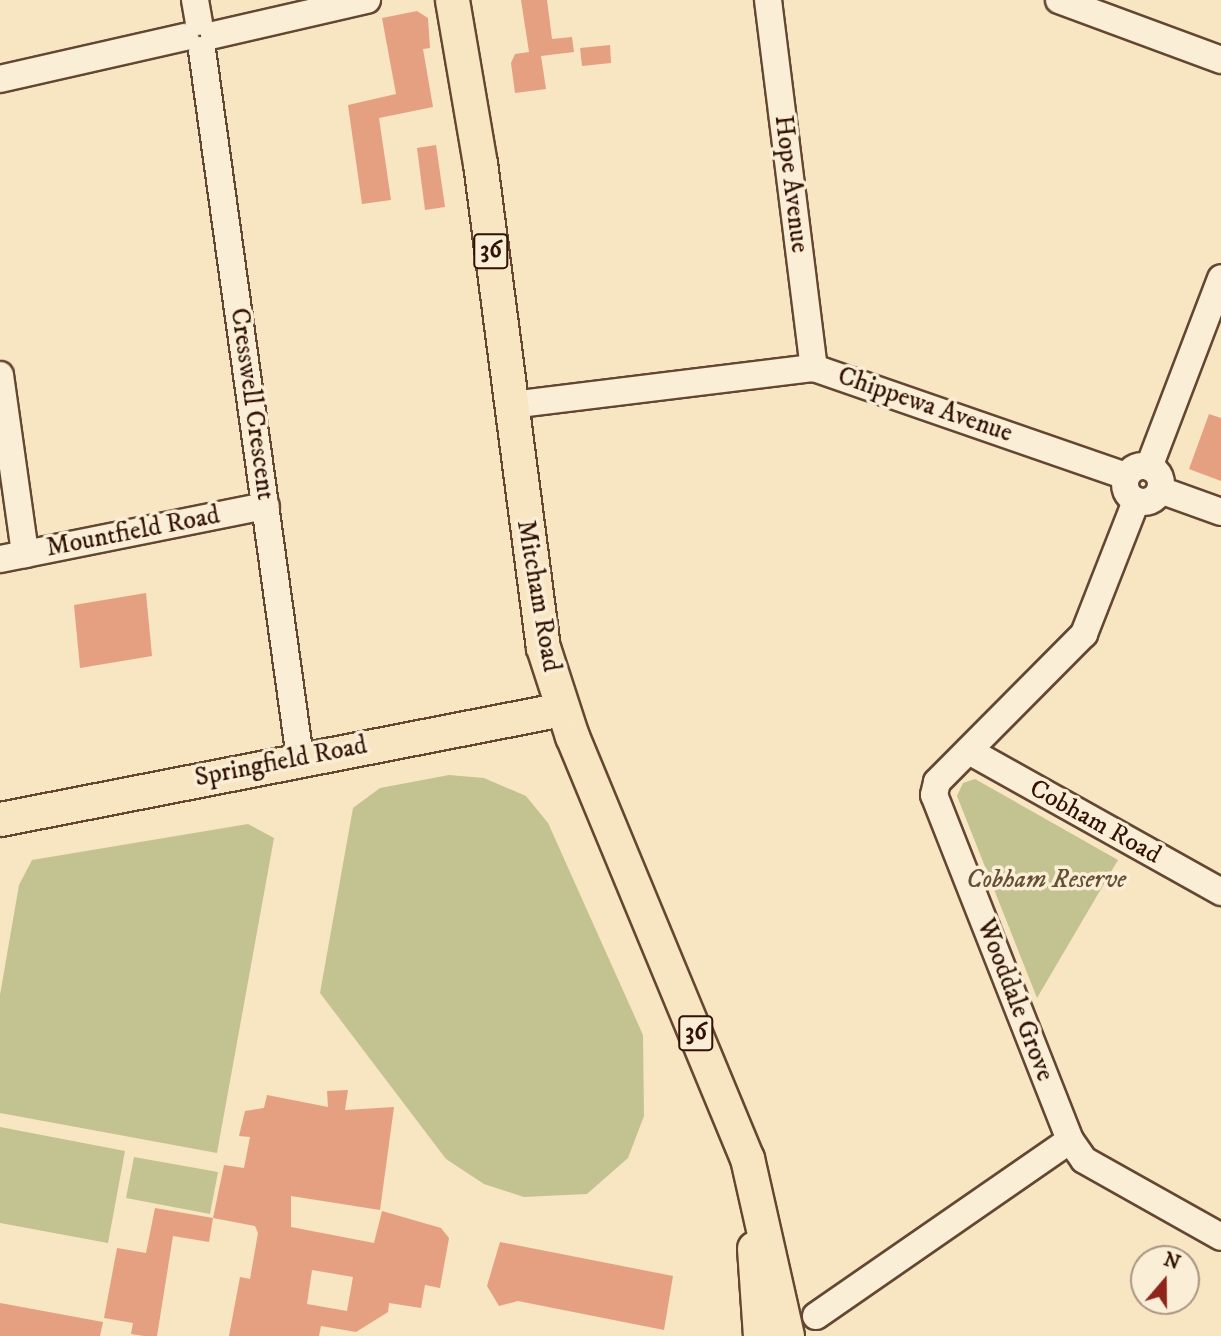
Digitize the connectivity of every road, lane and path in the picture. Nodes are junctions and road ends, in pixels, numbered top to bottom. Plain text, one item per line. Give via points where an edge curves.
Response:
1 (368, 0) edge
2 (452, 0) edge
3 (768, 0) edge
4 (1059, 0) edge
5 (199, 29) edge
6 (1221, 60) edge
7 (0, 79) edge
8 (1221, 278) edge
9 (814, 368) junction
10 (0, 376) edge
11 (510, 405) junction
12 (1145, 477) junction
13 (266, 506) junction
14 (1221, 512) edge
15 (12, 556) edge
16 (562, 709) junction
17 (969, 751) junction
18 (300, 758) junction
19 (0, 819) edge
20 (1221, 892) edge
21 (1070, 1140) junction
22 (747, 1158) junction
23 (1221, 1237) edge
24 (816, 1316) dead end
25 (760, 1336) edge
26 (787, 1336) edge

1 - 5 street
2 - 11 main road, Mitcham Road / 36
3 - 9 street, Hope Avenue
4 - 6 street
5 - 7 street
5 - 13 street, Cresswell Crescent
8 - 12 street
9 - 11 street, Chippewa Avenue
9 - 12 street, Chippewa Avenue
10 - 15 street
11 - 16 main road, Mitcham Road / 36 via 543,647
12 - 14 street, Chippewa Avenue
12 - 17 street, Wooddale Grove via 1127,494 1136,501 1084,634
13 - 15 street, Mountfield Road
13 - 18 street, Cresswell Crescent
16 - 18 main road, Springfield Road
16 - 22 main road, Mitcham Road / 36
17 - 20 street, Cobham Road
17 - 21 street, Wooddale Grove via 937,782 934,795
18 - 19 main road, Springfield Road
21 - 23 street via 1084,1160
21 - 24 street
22 - 25 main road, Mitcham Road / 36
22 - 26 main road, Mitcham Road / 36

